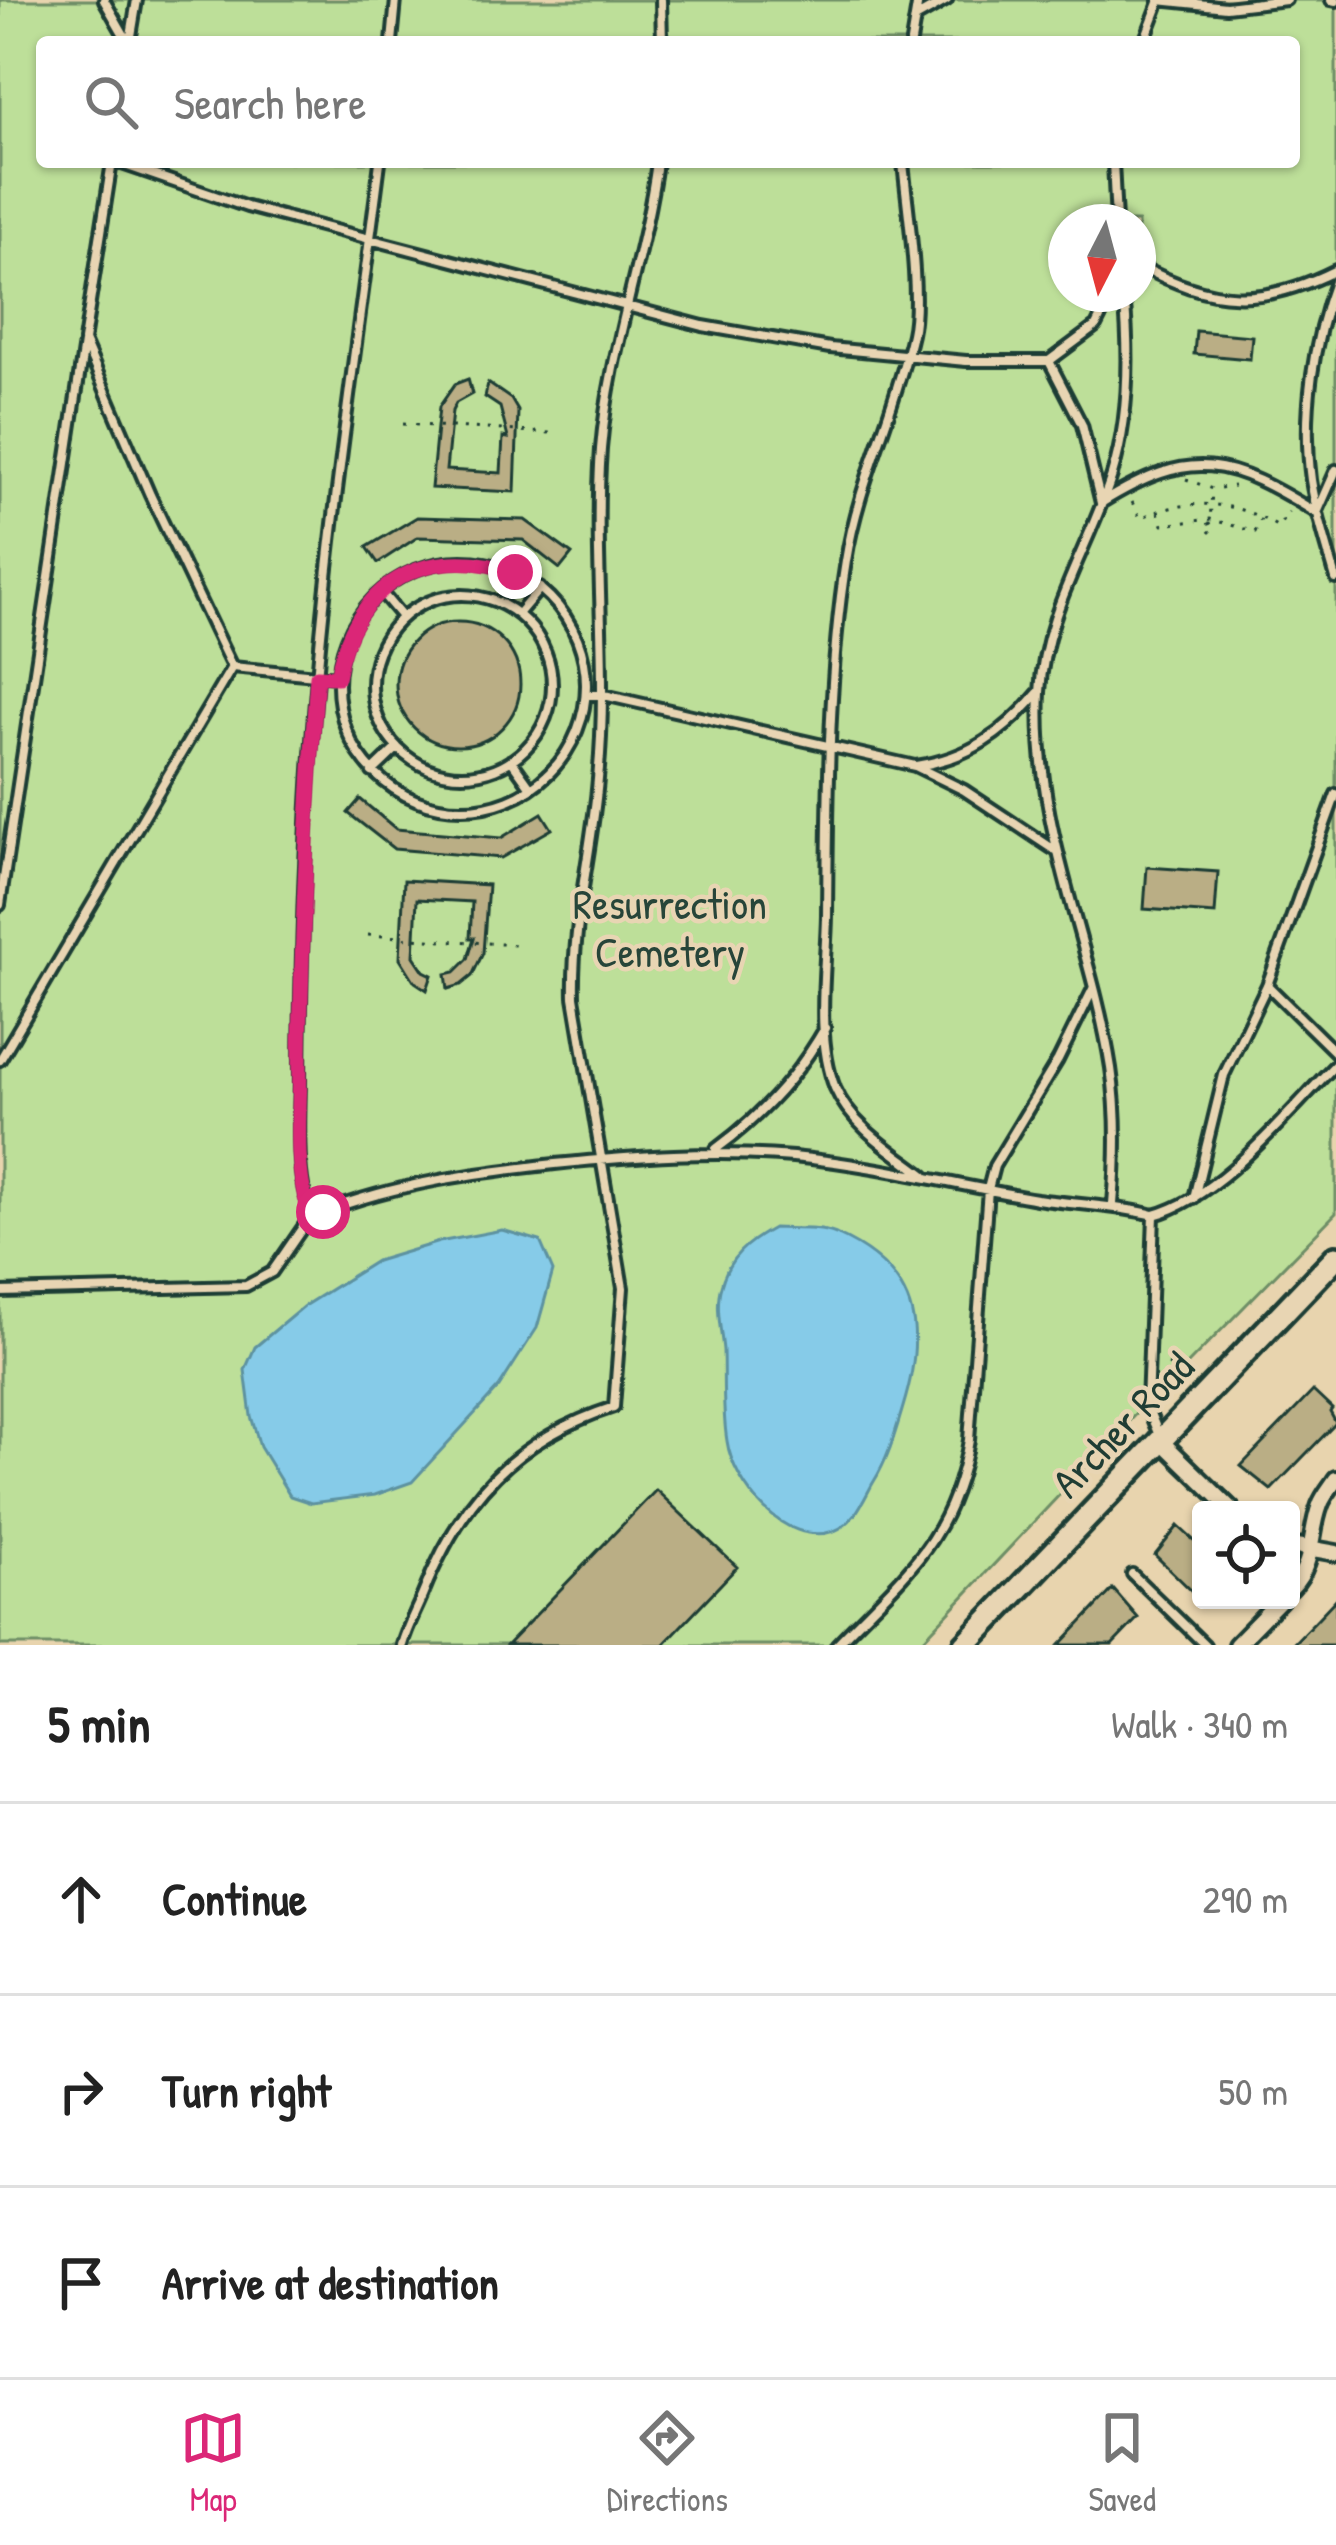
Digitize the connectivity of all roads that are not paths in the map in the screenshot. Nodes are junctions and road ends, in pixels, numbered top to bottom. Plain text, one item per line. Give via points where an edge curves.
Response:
1 (104, 0) edge
2 (137, 0) edge
3 (396, 0) edge
4 (661, 0) edge
5 (918, 0) edge
6 (946, 0) edge
7 (1160, 0) edge
8 (1286, 0) edge
9 (915, 18) junction
10 (125, 36) edge
11 (130, 36) edge
12 (393, 36) edge
13 (662, 36) edge
14 (912, 36) edge
15 (1146, 36) edge
16 (113, 168) edge
17 (132, 168) edge
18 (379, 168) edge
19 (656, 168) edge
20 (903, 168) edge
21 (1113, 168) edge
22 (1115, 204) edge
23 (370, 239) junction
24 (1336, 270) edge
25 (1156, 276) edge
26 (1336, 279) edge
27 (628, 306) junction
28 (1103, 312) edge
29 (1125, 312) edge
30 (84, 341) junction
31 (906, 355) junction
32 (1049, 361) junction
33 (1336, 470) edge
34 (1101, 502) junction
35 (1317, 513) junction
36 (1336, 579) edge
37 (540, 588) junction
38 (381, 592) junction
39 (518, 614) junction
40 (402, 617) junction
41 (232, 667) junction
42 (317, 676) junction
43 (337, 677) junction
44 (1040, 691) junction
45 (586, 695) junction
46 (604, 695) junction
47 (398, 747) junction
48 (832, 748) junction
49 (511, 760) junction
50 (915, 766) junction
51 (372, 772) junction
52 (531, 788) junction
53 (1336, 794) edge
54 (1054, 850) junction
55 (0, 905) edge
56 (1267, 985) junction
57 (1093, 989) junction
58 (825, 1027) junction
59 (1336, 1053) edge
60 (0, 1060) edge
61 (1336, 1064) edge
62 (713, 1151) junction
63 (602, 1159) junction
64 (926, 1177) junction
65 (988, 1189) junction
66 (1193, 1199) junction
67 (1113, 1204) junction
68 (314, 1211) junction
69 (1154, 1215) junction
70 (1336, 1257) edge
71 (0, 1292) edge
72 (1160, 1440) junction
73 (1336, 1479) edge
74 (1223, 1501) edge
75 (1300, 1547) edge
76 (1312, 1550) junction
77 (1336, 1553) edge
78 (1132, 1574) dead end
79 (1300, 1579) edge
80 (1271, 1609) edge
81 (402, 1645) edge
82 (836, 1645) edge
83 (965, 1645) edge
84 (1205, 1645) edge
85 (1236, 1645) edge

1 - 10 lane
2 - 11 lane
3 - 12 lane
4 - 13 lane
5 - 9 lane
6 - 9 lane
7 - 8 lane via 1226,7
7 - 15 lane
9 - 14 lane
16 - 30 lane
17 - 23 lane
18 - 23 lane
19 - 27 lane
20 - 31 lane via 914,317
21 - 22 lane
23 - 27 lane
23 - 42 lane
24 - 25 lane via 1280,293 1227,298
26 - 35 lane via 1310,386
27 - 31 lane
27 - 46 lane via 601,446
28 - 32 lane
29 - 34 lane via 1121,436
30 - 41 lane
30 - 55 lane
31 - 32 lane
31 - 48 lane via 846,556
32 - 34 lane via 1082,425
33 - 35 lane
34 - 35 lane via 1174,468 1213,465
34 - 44 lane via 1050,630
35 - 36 lane
37 - 38 lane via 515,572 456,561 426,566
37 - 39 lane
37 - 45 lane via 577,636
38 - 40 lane
38 - 43 lane via 356,620
39 - 40 lane via 488,598 458,595
39 - 49 lane via 544,647 552,691 539,731
40 - 47 lane via 383,641 371,685 377,715
41 - 42 lane
41 - 60 lane
42 - 43 lane
42 - 68 lane via 300,998 303,1194
43 - 51 lane via 345,728
44 - 50 lane via 986,742
44 - 54 lane
45 - 46 lane
45 - 52 lane via 572,744
46 - 48 lane
46 - 63 lane via 573,959
47 - 49 lane via 458,775
47 - 51 lane
48 - 50 lane
48 - 58 lane
49 - 52 lane
50 - 54 lane
51 - 52 lane via 440,808 492,806
53 - 56 lane
54 - 57 lane
56 - 59 lane
56 - 66 lane via 1224,1075
57 - 65 lane
57 - 67 lane via 1117,1118
58 - 62 lane via 762,1113
58 - 64 lane via 844,1104
61 - 66 lane
62 - 63 lane
62 - 64 lane
63 - 68 lane via 433,1180
63 - 81 lane via 623,1288 614,1406 553,1431 495,1474 436,1562
64 - 65 lane
65 - 67 lane
65 - 82 lane via 962,1480 917,1562
66 - 69 lane
67 - 69 lane
68 - 71 lane via 272,1272 246,1286
69 - 72 lane via 1147,1406
70 - 72 main road, Archer Road
72 - 74 street
72 - 83 main road, Archer Road
73 - 76 street via 1320,1503
75 - 76 street
76 - 77 street
76 - 79 street
78 - 84 lane
80 - 85 street

